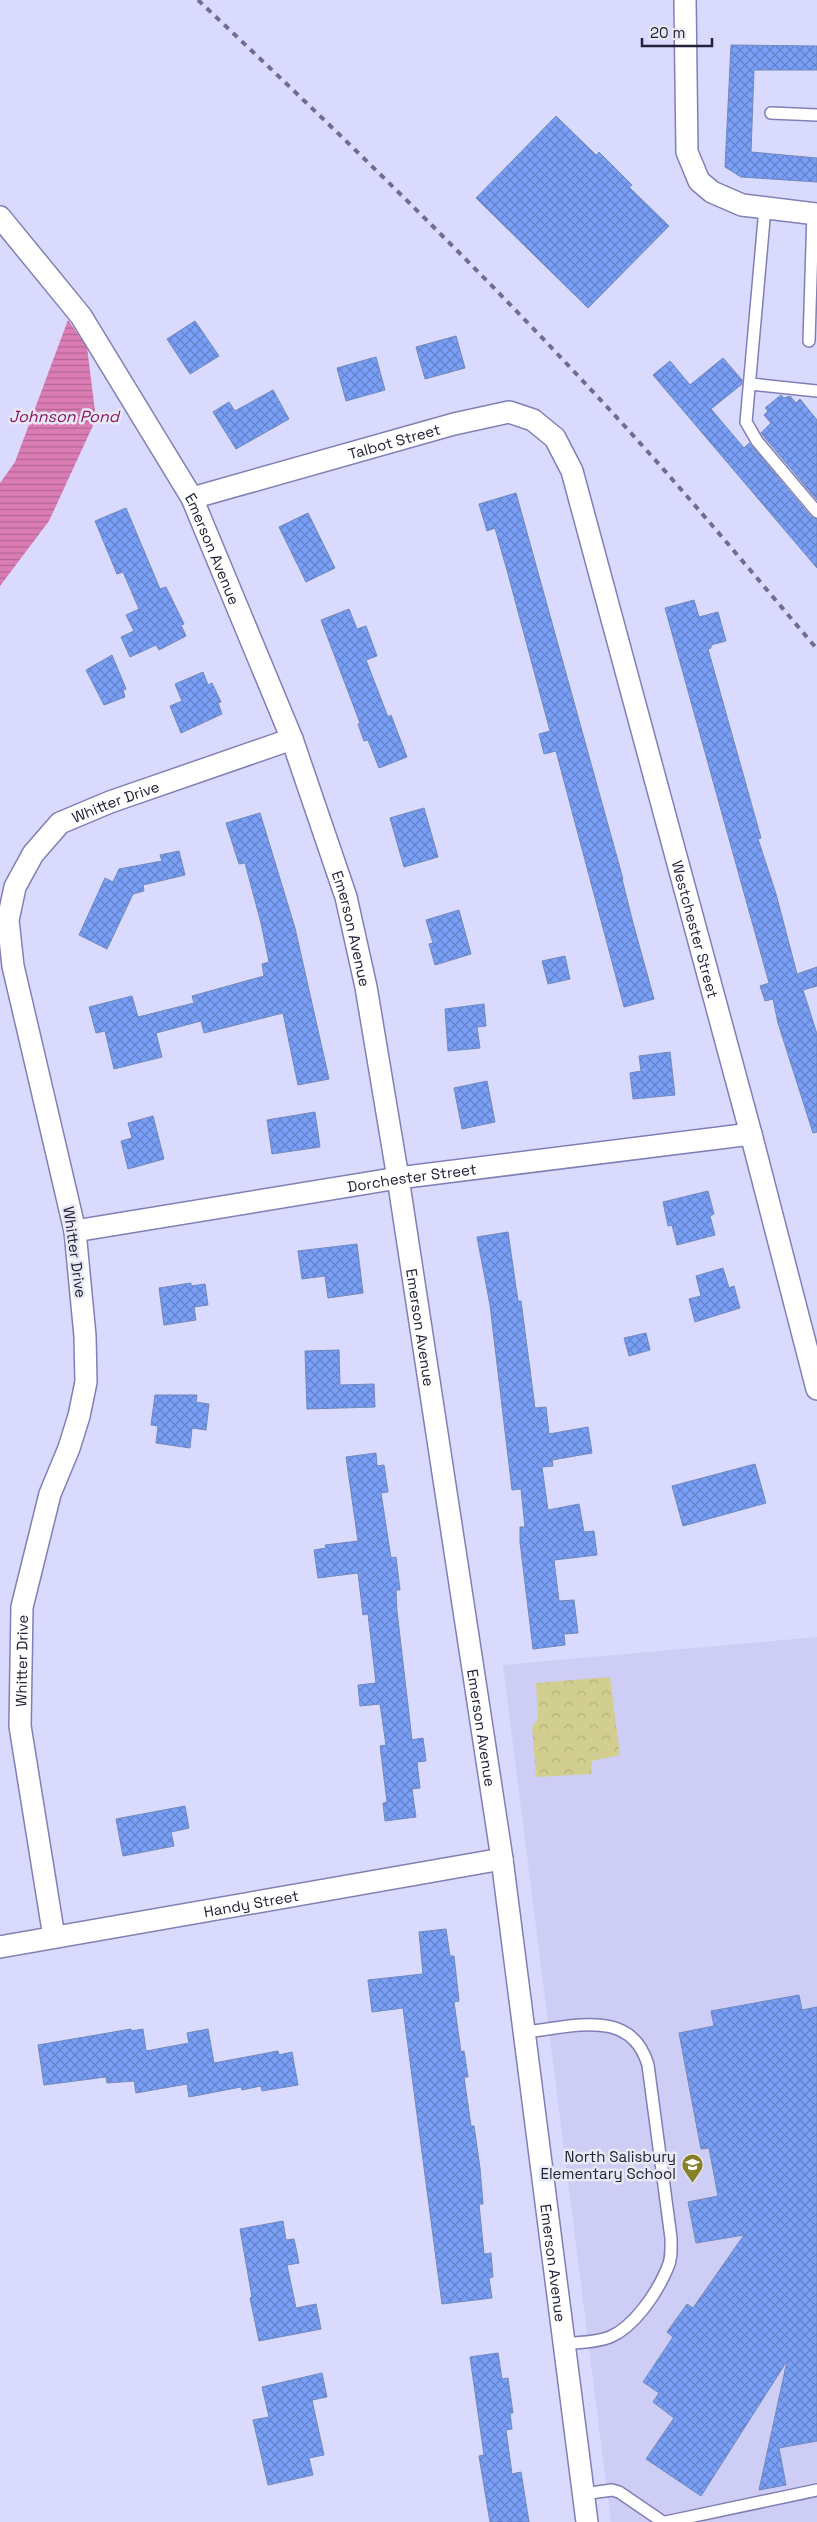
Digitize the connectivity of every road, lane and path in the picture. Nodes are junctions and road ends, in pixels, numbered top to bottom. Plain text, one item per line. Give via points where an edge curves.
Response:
1 (685, 0) edge
2 (771, 113) dead end
3 (817, 115) edge
4 (765, 208) junction
5 (815, 214) edge
6 (0, 217) edge
7 (814, 263) edge
8 (809, 341) dead end
9 (751, 384) junction
10 (816, 392) edge
11 (572, 471) joint
12 (192, 498) junction
13 (817, 512) edge
14 (292, 739) junction
15 (751, 1134) junction
16 (398, 1178) junction
17 (75, 1231) junction
18 (817, 1388) edge
19 (502, 1859) junction
20 (54, 1937) junction
21 (0, 1947) edge
22 (524, 2032) junction
23 (563, 2344) junction
24 (817, 2490) edge
25 (583, 2494) junction
26 (587, 2522) edge
27 (664, 2522) edge

1 - 4 street via 687,152 699,181 712,192 742,205
2 - 3 lane
4 - 5 street
4 - 9 lane
5 - 7 lane
6 - 12 street, Emerson Avenue via 81,316
7 - 8 lane
9 - 10 lane
9 - 13 lane via 746,422 757,441
11 - 12 street, Talbot Street via 555,438 533,420 509,412 454,424
11 - 15 street, Westchester Street
12 - 14 street, Emerson Avenue
14 - 16 street, Emerson Avenue via 346,897 366,986
14 - 17 street, Whitter Drive via 110,802 60,823 33,854 15,887 8,920 13,966
15 - 16 street, Dorchester Street
15 - 18 street, Westchester Street
16 - 17 street, Dorchester Street
16 - 19 street, Emerson Avenue
17 - 20 street, Whitter Drive via 86,1336 86,1382 69,1448 50,1494 22,1607 20,1726
19 - 20 street, Handy Street
19 - 22 street, Emerson Avenue
20 - 21 street, Handy Street
22 - 23 street, Emerson Avenue
22 - 23 lane via 612,2026 634,2038 643,2048 648,2064 670,2238 668,2268 659,2285 624,2328 598,2341
23 - 25 street, Emerson Avenue
24 - 27 lane
25 - 26 street, Emerson Avenue
25 - 27 lane via 619,2492

